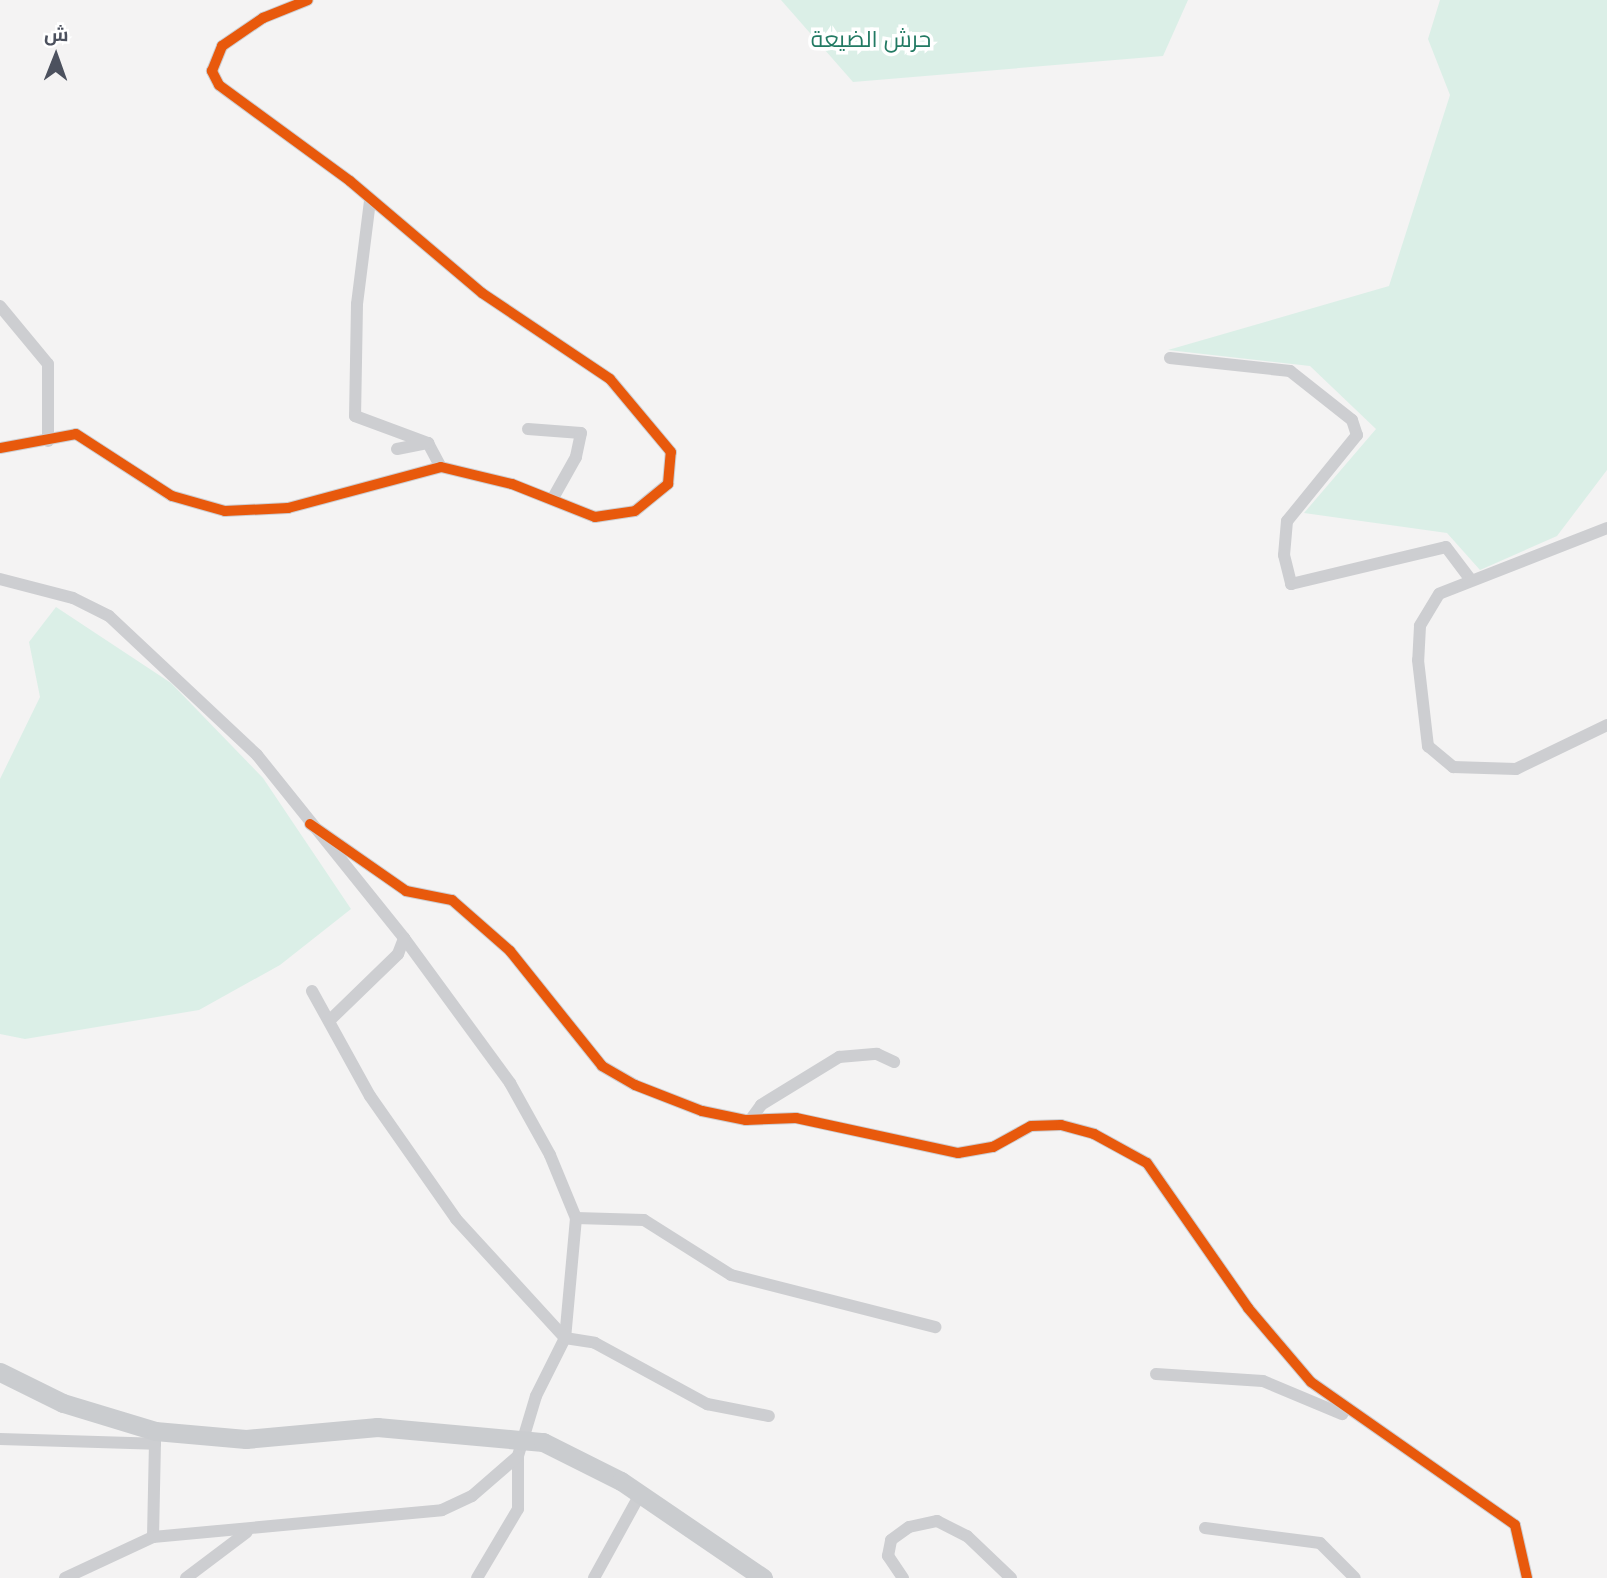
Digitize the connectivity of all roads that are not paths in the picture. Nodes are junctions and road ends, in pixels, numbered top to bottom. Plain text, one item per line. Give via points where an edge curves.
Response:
1 (308, 0) edge
2 (370, 201) junction
3 (0, 306) edge
4 (1170, 358) dead end
5 (528, 429) dead end
6 (48, 441) junction
7 (428, 443) junction
8 (0, 448) edge
9 (397, 449) dead end
10 (441, 467) junction
11 (553, 498) junction
12 (1607, 528) edge
13 (1469, 578) junction
14 (0, 579) edge
15 (1607, 725) edge
16 (310, 824) junction
17 (404, 937) junction
18 (312, 990) dead end
19 (330, 1020) junction
20 (894, 1062) dead end
21 (751, 1119) junction
22 (576, 1219) junction
23 (935, 1327) dead end
24 (565, 1338) junction
25 (0, 1372) edge
26 (1156, 1374) dead end
27 (769, 1416) dead end
28 (1377, 1430) junction
29 (155, 1438) junction
30 (0, 1439) edge
31 (522, 1447) junction
32 (639, 1496) junction
33 (1205, 1528) dead end
34 (247, 1532) junction
35 (153, 1537) junction
36 (65, 1578) edge
37 (186, 1578) edge
38 (477, 1578) edge
39 (594, 1578) edge
40 (763, 1578) edge
41 (903, 1578) edge
42 (1011, 1578) edge
43 (1355, 1578) edge
44 (1527, 1578) edge

1 - 2 street via 241,30 222,46 212,71 232,100
2 - 7 street via 357,304 355,416
2 - 11 street via 482,293 610,379 671,452 668,484 635,511 595,517
3 - 6 street via 48,364
4 - 13 street via 1290,371 1352,420 1357,435 1287,521 1284,555 1291,584 1446,547
5 - 11 street via 581,433 576,457
6 - 8 street
6 - 10 street via 76,434 89,438 172,496 225,511 288,508
7 - 9 street
7 - 10 street
10 - 11 street
12 - 13 street via 1570,547
13 - 15 street via 1439,594 1420,626 1420,702 1428,746 1439,759 1466,771 1516,769
14 - 16 street via 73,598 109,616 231,728
16 - 17 street
16 - 21 street via 406,891 452,900 510,951 602,1066 702,1111
17 - 19 street via 398,954
17 - 22 street via 510,1083
18 - 19 street
19 - 24 street via 370,1096 456,1219
20 - 21 street via 877,1054 839,1057 761,1105
21 - 28 street via 796,1118 973,1154 1045,1124 1094,1134 1161,1176 1272,1337 1323,1392
22 - 23 street via 644,1220 731,1275
22 - 24 street
24 - 27 street via 595,1343 707,1404
24 - 31 street via 536,1396
25 - 29 main road via 63,1403
26 - 28 street via 1263,1381
28 - 44 street via 1469,1486 1515,1525
29 - 30 street
29 - 31 main road via 246,1439 377,1427
29 - 35 street
31 - 32 main road via 561,1448
31 - 34 street via 472,1496 443,1510
31 - 38 street via 518,1509
32 - 39 street
32 - 40 main road
33 - 43 street via 1320,1543 1331,1547
34 - 35 street
34 - 37 street
35 - 36 street
41 - 42 street via 888,1556 891,1540 909,1527 937,1521 967,1536

